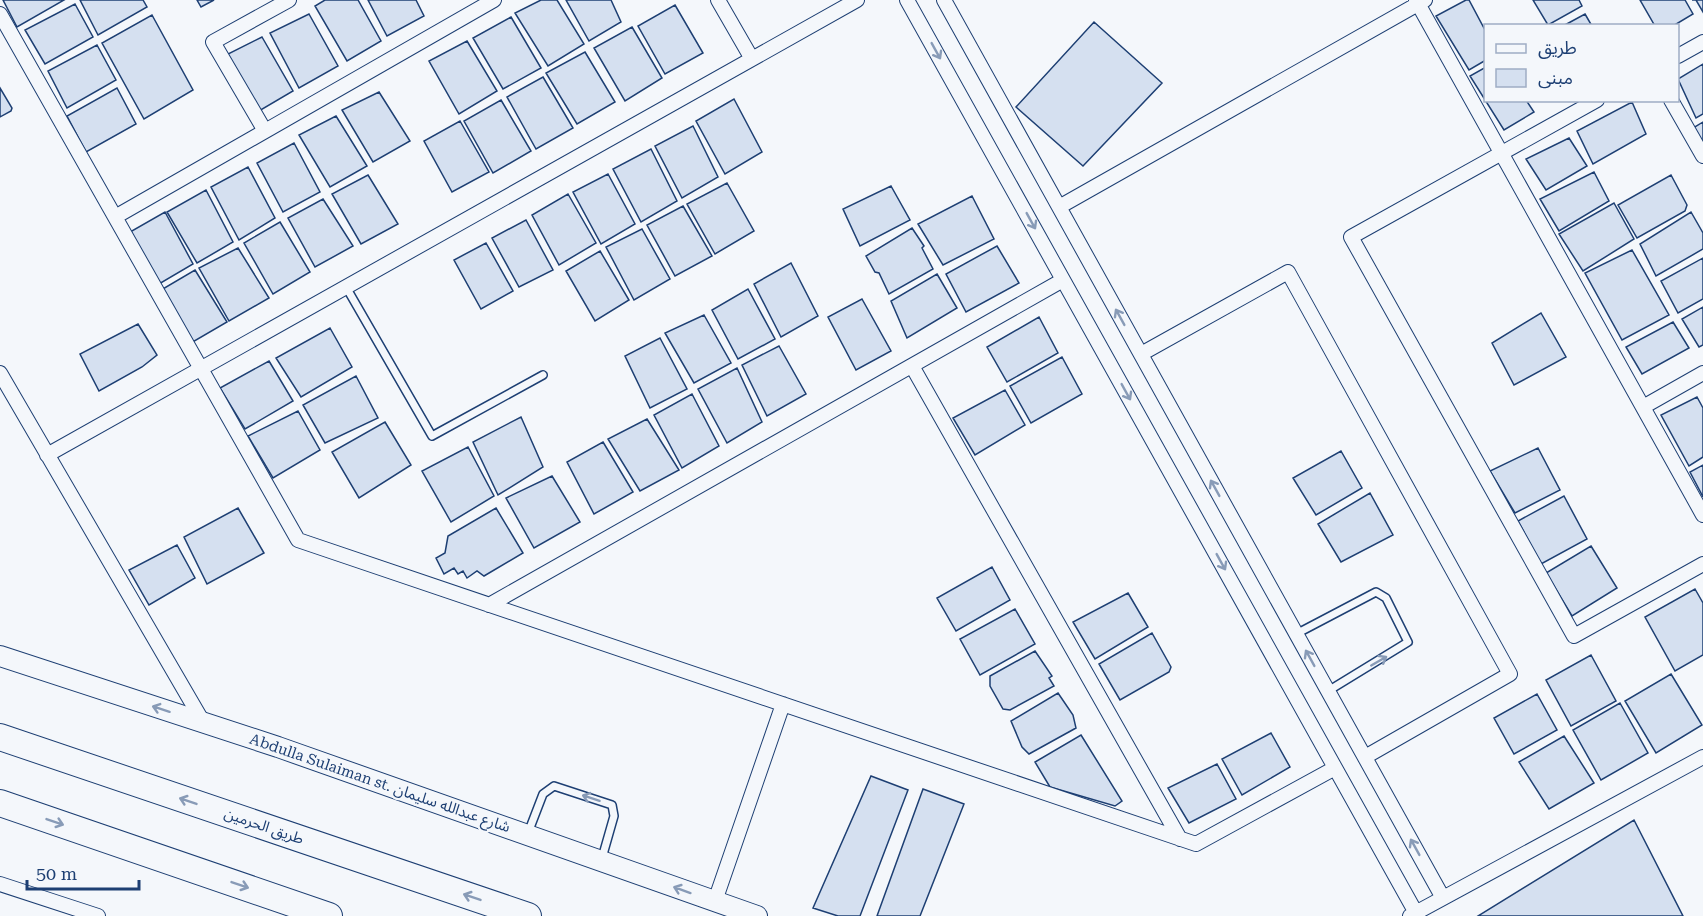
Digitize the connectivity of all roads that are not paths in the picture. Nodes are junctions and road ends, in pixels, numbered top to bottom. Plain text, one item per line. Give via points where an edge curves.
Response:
1 (289, 0) edge
2 (494, 0) edge
3 (718, 0) edge
4 (856, 0) edge
5 (907, 0) edge
6 (944, 0) edge
7 (1420, 1) edge
8 (0, 14) edge
9 (1703, 42) edge
10 (1679, 55) edge
11 (752, 59) junction
12 (1593, 102) edge
13 (1672, 102) edge
14 (266, 131) junction
15 (1502, 154) junction
16 (1703, 156) edge
17 (1059, 207) junction
18 (115, 218) junction
19 (1063, 280) junction
20 (346, 287) junction
21 (1141, 354) junction
22 (912, 366) junction
23 (201, 369) junction
24 (0, 373) edge
25 (1703, 373) edge
26 (543, 375) dead end
27 (1643, 407) junction
28 (47, 455) junction
29 (1703, 515) edge
30 (1703, 564) edge
31 (489, 605) junction
32 (1296, 634) junction
33 (0, 656) edge
34 (1328, 691) junction
35 (783, 704) junction
36 (203, 722) junction
37 (0, 737) edge
38 (1365, 757) junction
39 (1703, 757) edge
40 (1335, 768) junction
41 (0, 803) edge
42 (527, 835) junction
43 (1180, 839) junction
44 (601, 861) junction
45 (0, 884) edge
46 (1443, 898) junction
47 (715, 901) junction
48 (1413, 914) edge
49 (98, 916) edge
50 (329, 916) edge
51 (528, 916) edge
52 (757, 916) edge

1 - 14 street via 213,42
2 - 14 street
3 - 11 street
4 - 11 street
5 -> 19 street
6 - 17 street
7 - 15 street
7 - 17 street
8 - 18 street
9 - 10 street
11 - 20 street
12 - 15 street
13 - 16 street
14 - 18 street
15 - 27 street
15 - 30 street via 1351,237 1574,636
21 -> 17 street
18 - 23 street
19 - 22 street
19 -> 40 street
20 - 23 street
20 - 26 lane via 432,436
32 -> 21 street
21 - 38 street via 1288,272 1510,674
22 - 31 street
22 - 43 street
23 - 28 street
23 - 31 street via 298,540
24 - 28 street
25 - 27 street
27 - 29 street
28 - 36 street
31 - 35 street
34 -> 32 street
34 -> 32 lane via 1408,642 1386,598 1376,592
36 -> 33 main road, Abdulla Sulaiman st. شارع عبدالله سليمان
34 - 38 street
35 - 43 street
35 - 47 street
36 - 42 main road, Abdulla Sulaiman st. شارع عبدالله سليمان
51 -> 37 highway, طريق الحرمين
46 -> 38 street
39 - 46 street
40 - 43 street via 1196,844
40 - 48 street
41 -> 50 highway
42 - 44 main road, Abdulla Sulaiman st. شارع عبدالله سليمان
44 -> 42 lane via 614,816 612,805 554,786 543,794
47 -> 44 main road, Abdulla Sulaiman st. شارع عبدالله سليمان
45 - 49 street
46 - 48 street
47 - 52 main road, Abdulla Sulaiman st. شارع عبدالله سليمان

